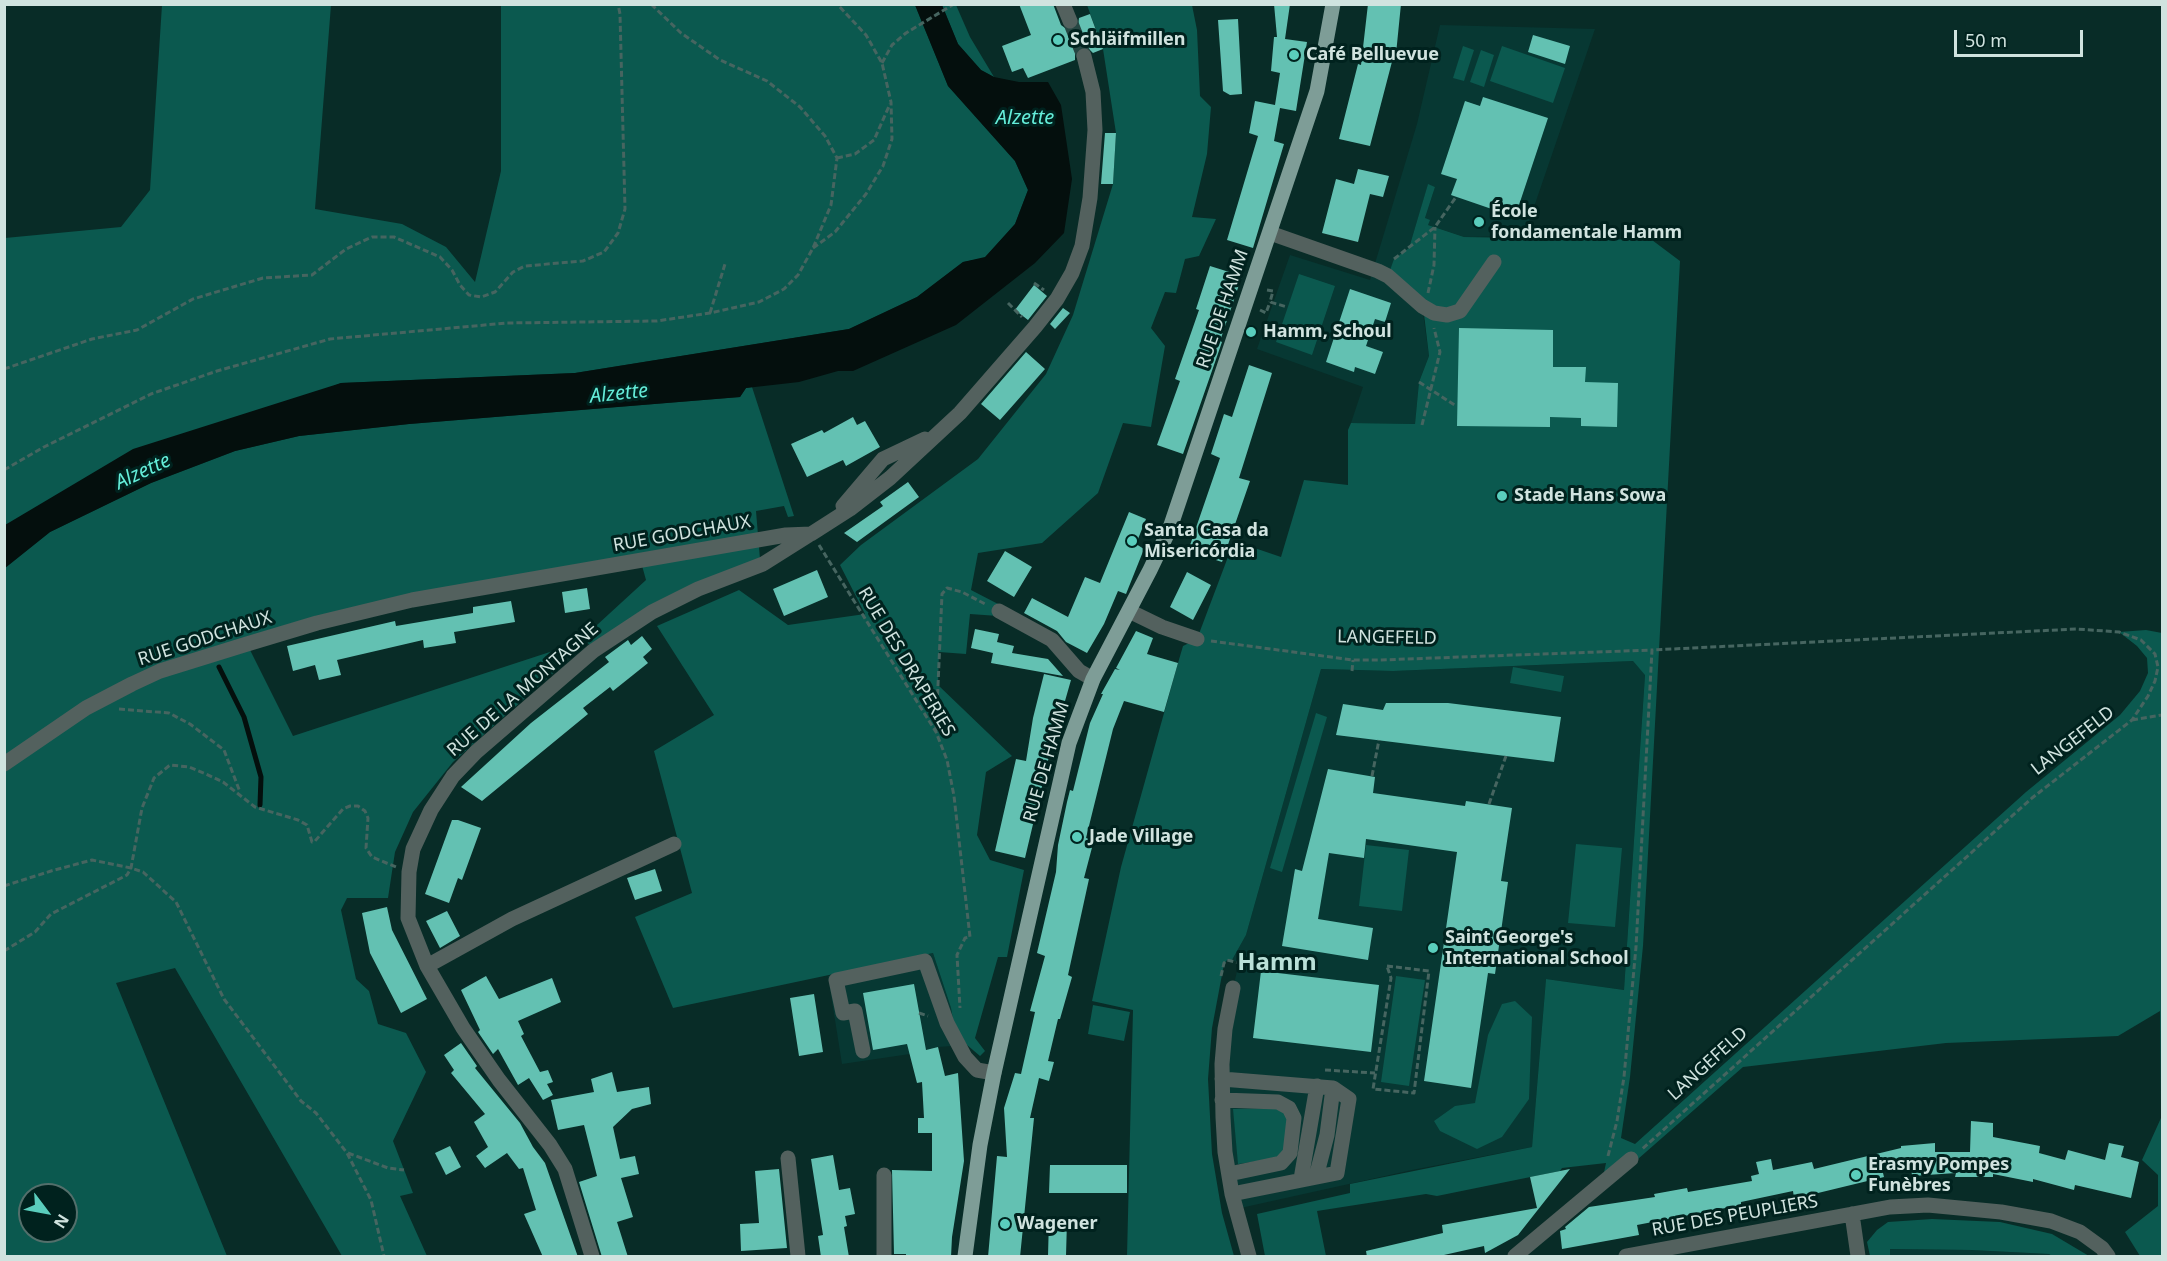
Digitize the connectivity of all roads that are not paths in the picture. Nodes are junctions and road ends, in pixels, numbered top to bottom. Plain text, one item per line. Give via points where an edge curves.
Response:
1 (1063, 4) edge
2 (1333, 4) edge
3 (1070, 21) tunnel mouth
4 (1084, 56) tunnel mouth
5 (1270, 233) junction
6 (1494, 262) dead end
7 (811, 534) junction
8 (999, 611) road end
9 (1129, 612) junction
10 (1197, 639) road end
11 (1093, 679) junction
12 (4, 764) edge
13 (674, 844) dead end
14 (427, 966) junction
15 (1233, 988) dead end
16 (863, 1051) dead end
17 (994, 1073) junction
18 (1222, 1079) junction
19 (1317, 1086) junction
20 (1222, 1100) junction
21 (788, 1158) dead end
22 (1631, 1160) road end
23 (1229, 1174) junction
24 (884, 1175) dead end
25 (1308, 1178) junction
26 (1232, 1194) junction
27 (1852, 1214) junction
28 (592, 1257) edge
29 (798, 1257) edge
30 (884, 1257) edge
31 (965, 1257) edge
32 (1249, 1257) edge
33 (1515, 1257) edge
34 (1626, 1257) edge
35 (1858, 1257) edge
36 (2108, 1257) edge

1 - 3 street
2 - 5 main road, RUE DE HAMM via 1317,91
4 - 7 street, RUE GODCHAUX via 1093,92 1095,130 1090,198 1082,246 1058,299 939,433 890,478
5 - 6 street, RUE DE HAMM via 1378,271 1422,306 1447,315 1460,311
5 - 9 main road, RUE DE HAMM via 1170,528
7 - 12 street, RUE GODCHAUX via 786,535 412,600 317,623 160,671 86,708
7 - 14 street, RUE DE LA MONTAGNE via 763,564 652,612 592,651 453,776 417,839 409,872 408,918
8 - 11 street via 1052,640 1078,671
9 - 10 street
9 - 11 main road, RUE DE HAMM
11 - 17 main road, RUE DE HAMM via 1068,743
13 - 14 street via 512,919
14 - 28 street, RUE DE LA MONTAGNE via 463,1028 565,1169
15 - 18 street via 1225,1029
16 - 17 street via 855,1011 843,1013 836,980 925,961 947,1023 965,1057 977,1070
17 - 31 main road, RUE DE HAMM
18 - 19 street
18 - 20 street
19 - 25 street
19 - 25 street via 1333,1088 1349,1099 1337,1173
20 - 23 street
20 - 23 street via 1278,1102 1289,1108 1294,1118 1290,1153 1281,1163
21 - 29 street
22 - 33 street
23 - 26 street
24 - 30 street
25 - 26 street
26 - 32 street
27 - 34 street, RUE DES PEUPLIERS
27 - 35 street
27 - 36 street, RUE DES PEUPLIERS via 1928,1204 2001,1212 2051,1221 2080,1232

